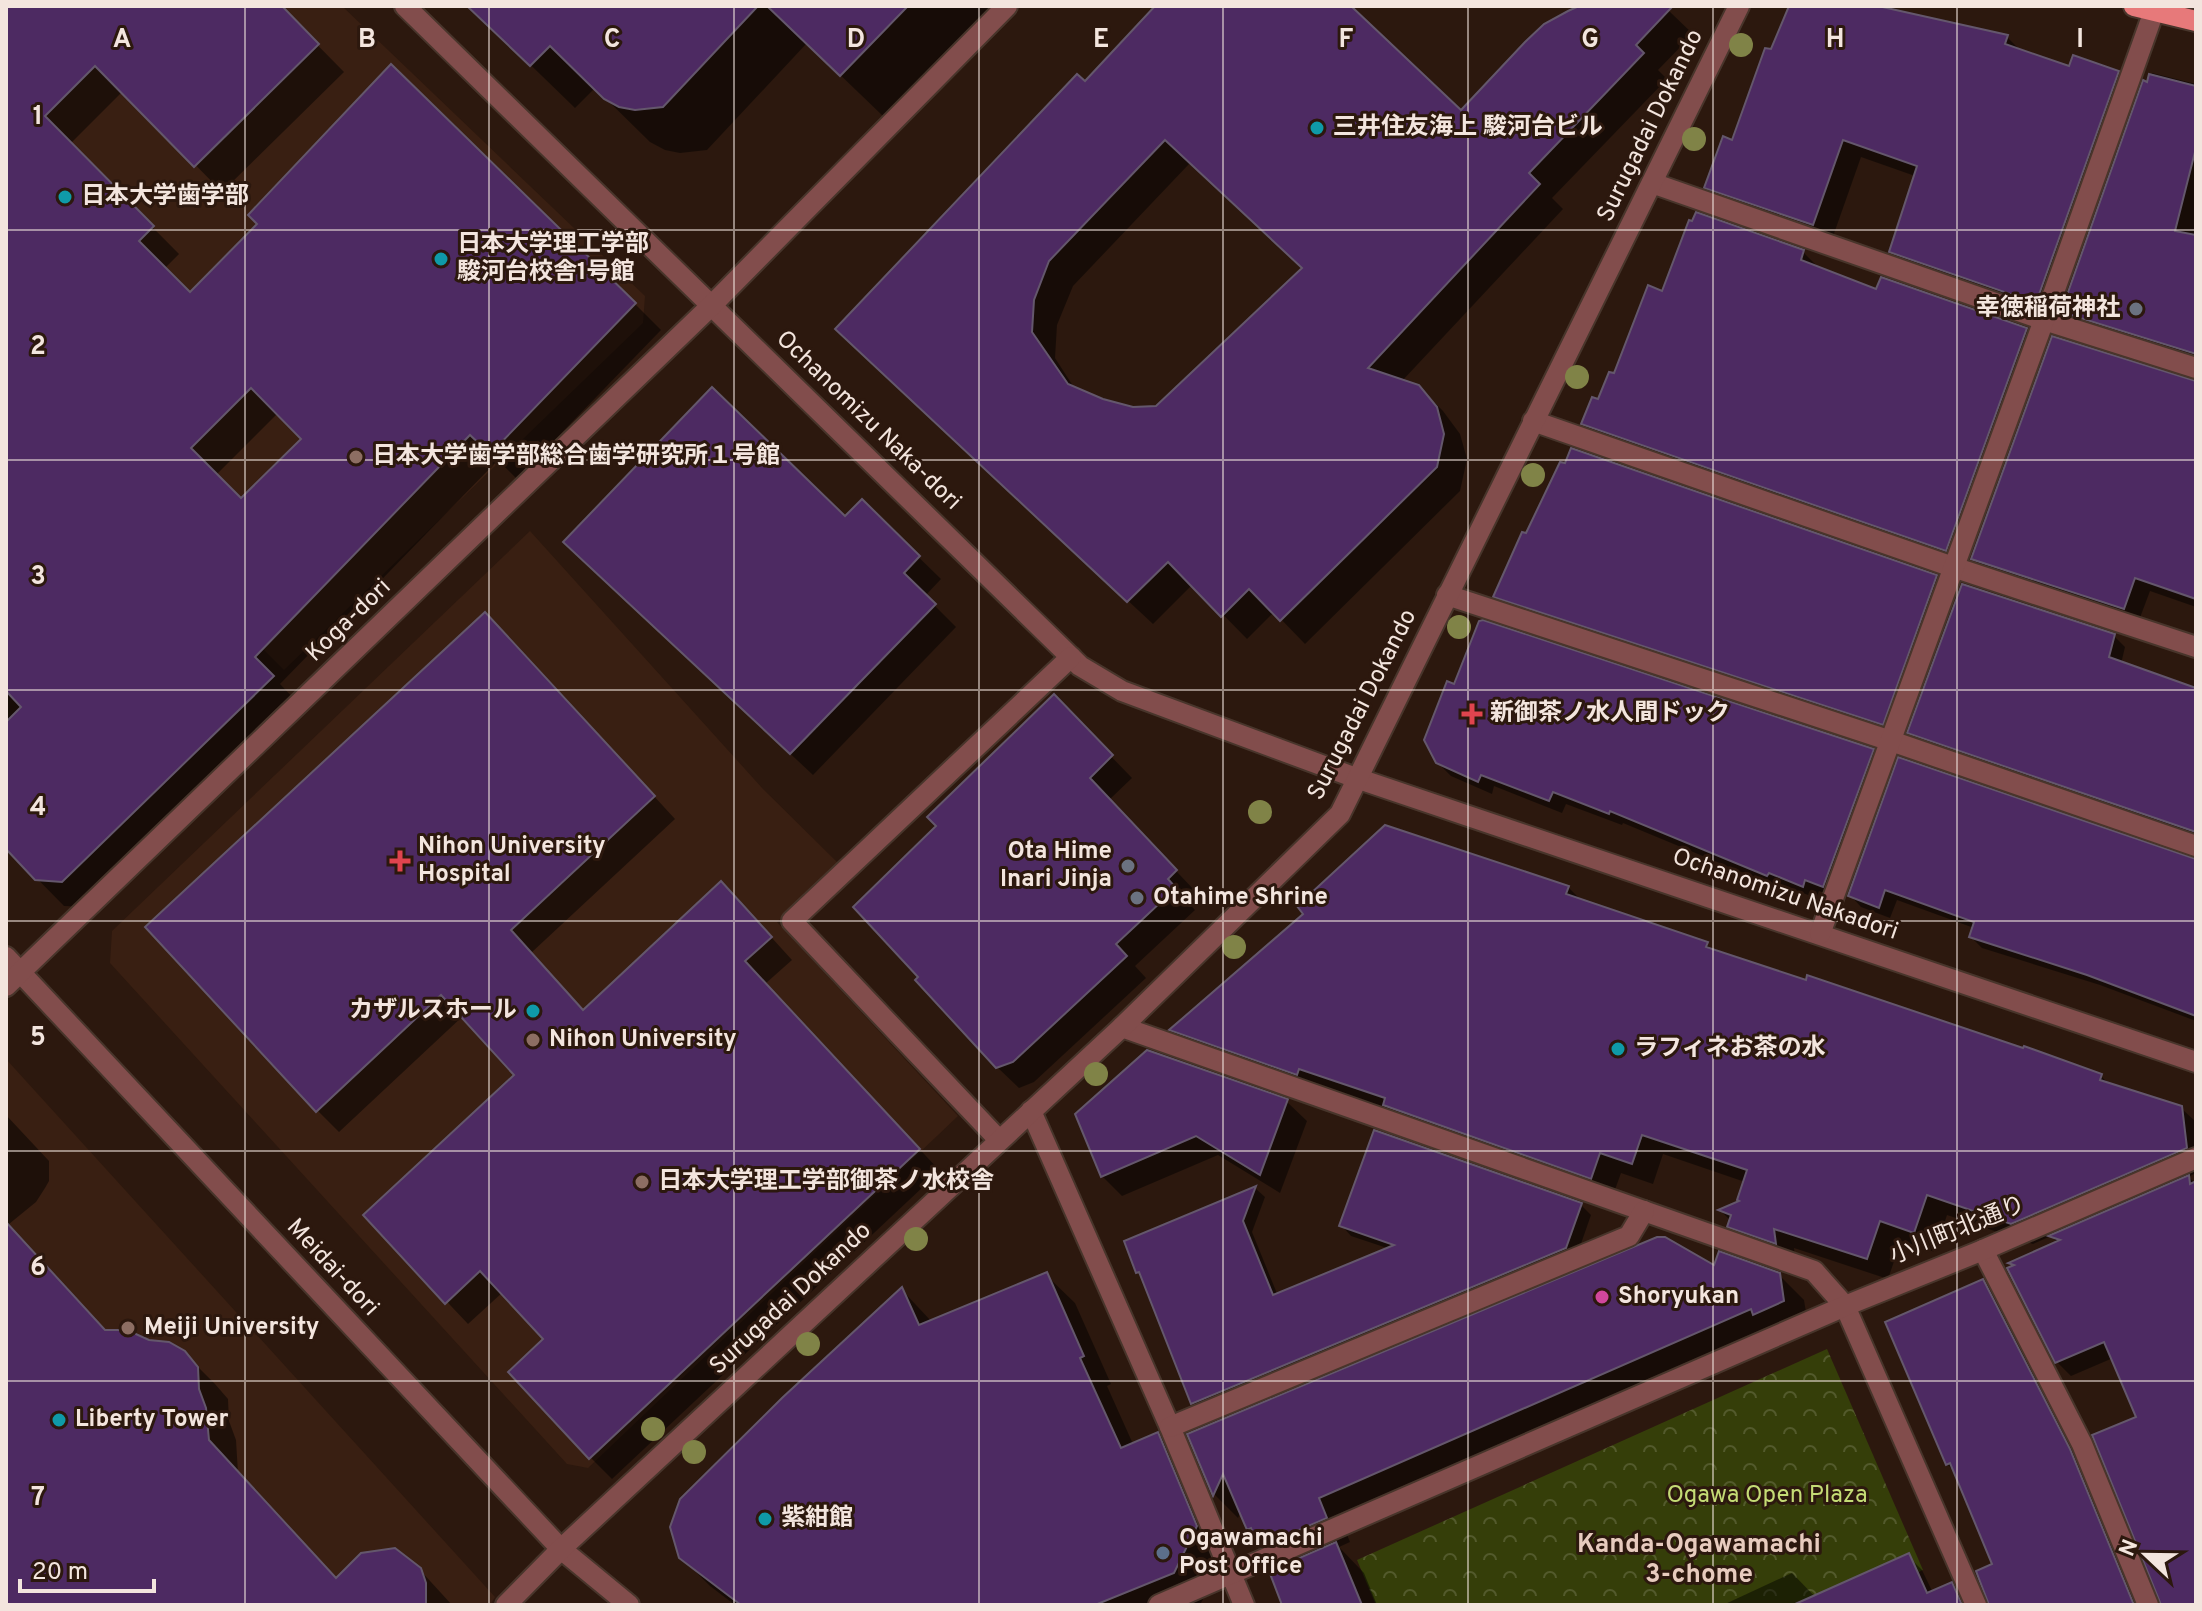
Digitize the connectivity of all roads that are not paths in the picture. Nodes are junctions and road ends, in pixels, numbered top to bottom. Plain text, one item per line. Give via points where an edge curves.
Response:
1 (405, 6) edge
2 (1007, 6) edge
3 (1739, 6) edge
4 (2144, 8) edge
5 (2196, 21) edge
6 (1652, 183) junction
7 (712, 305) junction
8 (2044, 320) junction
9 (2196, 368) edge
10 (1533, 421) junction
11 (1953, 567) junction
12 (1447, 595) junction
13 (2196, 647) edge
14 (1071, 657) junction
15 (1891, 741) junction
16 (1356, 778) junction
17 (2196, 846) edge
18 (1820, 934) junction
19 (11, 972) edge
20 (1122, 1027) junction
21 (2196, 1062) edge
22 (1031, 1111) junction
23 (999, 1140) junction
24 (2196, 1158) edge
25 (1644, 1211) junction
26 (1983, 1250) junction
27 (1845, 1306) junction
28 (1170, 1427) junction
29 (561, 1549) junction
30 (1231, 1573) junction
31 (506, 1605) edge
32 (629, 1605) edge
33 (1159, 1605) edge
34 (1244, 1605) edge
35 (1976, 1605) edge
36 (2148, 1605) edge

1 - 7 street, Ochanomizu Naka-dori
2 - 7 street, Koga-dori
3 - 6 street, Surugadai Dokando
4 - 5 main road
4 - 8 street
6 - 8 street
6 - 10 street, Surugadai Dokando
7 - 14 street, Ochanomizu Naka-dori
7 - 19 street, Koga-dori
8 - 9 street
8 - 11 street
10 - 11 street
10 - 12 street, Surugadai Dokando
11 - 13 street
11 - 15 street
12 - 15 street
12 - 16 street, Surugadai Dokando
14 - 16 street, Ochanomizu Naka-dori via 1122,691
14 - 23 street via 792,921
15 - 17 street
15 - 18 street
16 - 18 street, Ochanomizu Nakadori
16 - 20 street, Surugadai Dokando via 1340,814
18 - 21 street, Ochanomizu Nakadori
19 - 29 street, Meidai-dori
20 - 22 street, Surugadai Dokando
20 - 25 street
22 - 23 street, Surugadai Dokando
22 - 28 street
23 - 29 street, Surugadai Dokando
24 - 26 street, 小川町北通り
25 - 27 street via 1814,1271
25 - 28 street via 1629,1236
26 - 27 street, 小川町北通り
26 - 36 street via 2082,1444
27 - 30 street, 小川町北通り
27 - 35 street
28 - 30 street
29 - 31 street, Surugadai Dokando
29 - 32 street, Meidai-dori
30 - 33 street, 小川町北通り
30 - 34 street

